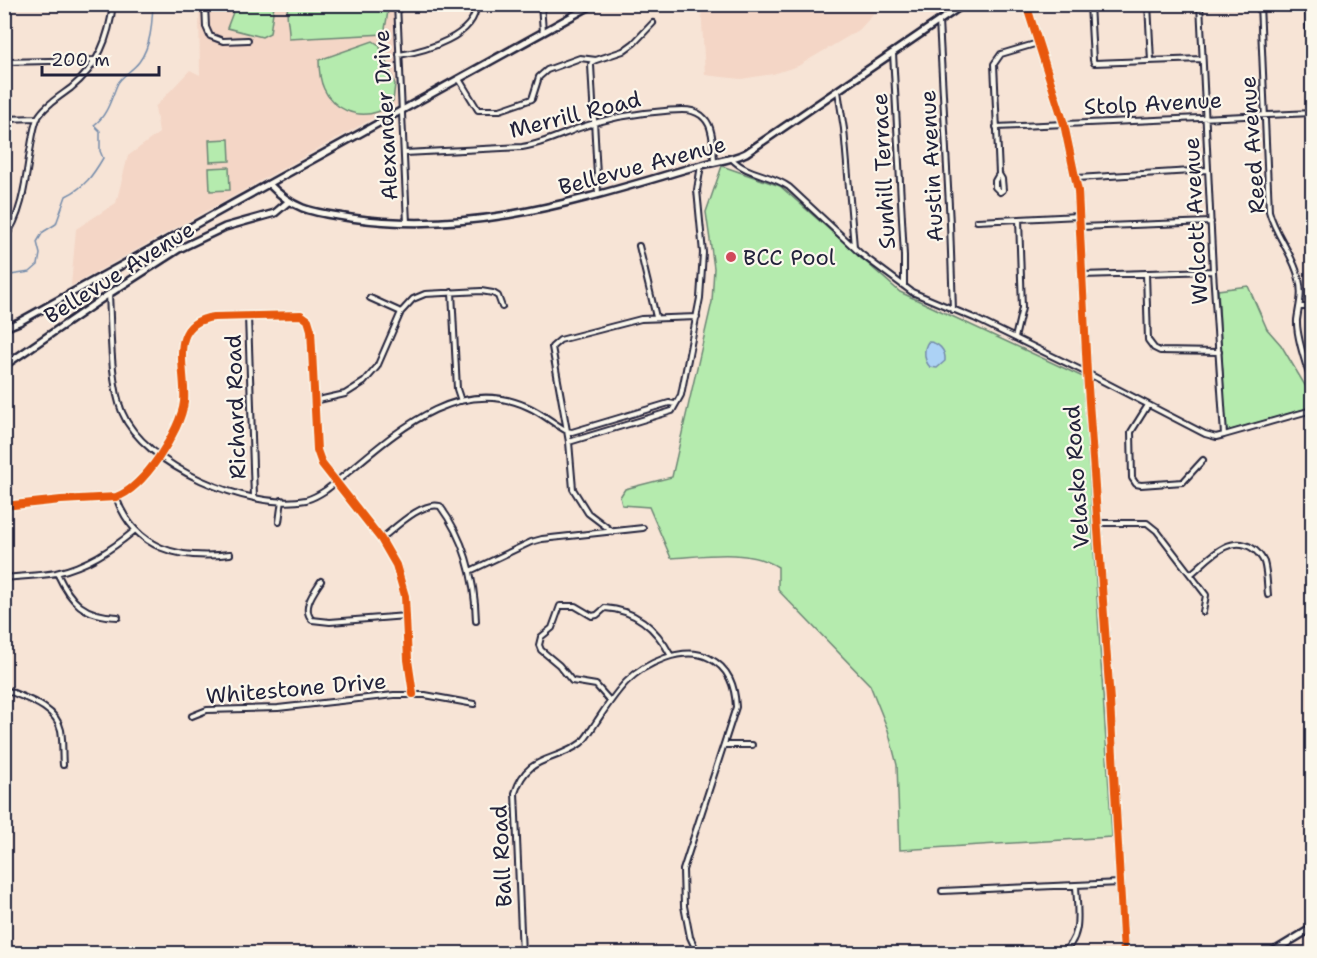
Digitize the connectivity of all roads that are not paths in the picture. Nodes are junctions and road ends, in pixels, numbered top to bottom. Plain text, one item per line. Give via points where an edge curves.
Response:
1 (113, 4) edge
2 (205, 4) edge
3 (397, 4) edge
4 (476, 4) edge
5 (541, 4) edge
6 (594, 4) edge
7 (964, 4) edge
8 (1026, 4) edge
9 (1090, 4) edge
10 (1148, 4) edge
11 (1200, 4) edge
12 (1260, 4) edge
13 (1308, 4) edge
14 (939, 21) junction
15 (652, 23) dead end
16 (543, 33) junction
17 (248, 40) dead end
18 (1039, 43) junction
19 (892, 53) junction
20 (399, 55) junction
21 (1202, 59) junction
22 (94, 60) junction
23 (596, 60) junction
24 (1151, 61) junction
25 (4, 62) edge
26 (459, 79) junction
27 (838, 91) junction
28 (1312, 103) edge
29 (402, 111) junction
30 (1312, 113) edge
31 (1265, 115) junction
32 (38, 117) junction
33 (1206, 117) junction
34 (4, 119) edge
35 (594, 123) junction
36 (1064, 124) junction
37 (996, 128) junction
38 (405, 153) junction
39 (732, 159) junction
40 (714, 162) junction
41 (701, 165) junction
42 (1208, 170) junction
43 (999, 174) dead end
44 (1077, 178) junction
45 (269, 184) junction
46 (598, 195) junction
47 (288, 202) junction
48 (1079, 216) junction
49 (1019, 219) junction
50 (977, 221) dead end
51 (1211, 222) junction
52 (407, 224) junction
53 (1080, 227) junction
54 (4, 238) edge
55 (639, 246) dead end
56 (854, 247) junction
57 (1213, 271) junction
58 (1146, 273) junction
59 (1082, 274) junction
60 (904, 287) junction
61 (452, 292) junction
62 (109, 294) junction
63 (370, 298) dead end
64 (502, 307) dead end
65 (1312, 307) edge
66 (1300, 308) junction
67 (953, 310) junction
68 (401, 312) junction
69 (248, 316) junction
70 (656, 317) junction
71 (697, 317) junction
72 (4, 328) edge
73 (1015, 338) junction
74 (1219, 352) junction
75 (4, 366) edge
76 (1087, 373) junction
77 (1312, 384) edge
78 (461, 400) junction
79 (313, 401) junction
80 (675, 404) junction
81 (1148, 405) junction
82 (1312, 410) edge
83 (567, 432) junction
84 (1224, 435) junction
85 (569, 442) junction
86 (158, 456) junction
87 (1203, 460) dead end
88 (336, 483) junction
89 (116, 497) junction
90 (254, 497) junction
91 (282, 500) junction
92 (4, 506) edge
93 (595, 519) junction
94 (279, 522) dead end
95 (1097, 523) junction
96 (643, 528) dead end
97 (134, 531) junction
98 (613, 532) junction
99 (592, 534) junction
100 (381, 539) junction
101 (230, 554) dead end
102 (471, 571) junction
103 (57, 573) junction
104 (1191, 574) junction
105 (4, 578) edge
106 (321, 581) dead end
107 (1268, 595) dead end
108 (1203, 612) dead end
109 (406, 616) junction
110 (118, 617) dead end
111 (476, 621) dead end
112 (671, 656) junction
113 (5, 690) edge
114 (413, 694) junction
115 (610, 701) junction
116 (474, 704) dead end
117 (192, 716) dead end
118 (725, 745) junction
119 (752, 745) dead end
120 (63, 765) dead end
121 (1120, 883) junction
122 (1076, 886) junction
123 (942, 891) dead end
124 (1312, 928) edge
125 (522, 954) edge
126 (698, 954) edge
127 (1060, 954) edge
128 (1124, 954) edge
129 (1269, 954) edge

1 - 22 street via 109,33
2 - 17 street via 210,36 223,41
3 - 20 street, Alexander Drive
4 - 20 street via 468,27 430,48
5 - 16 street
6 - 16 street
7 - 14 street, Bellevue Avenue
8 - 18 street, Velasko Road
9 - 24 street via 1094,62
10 - 24 street
11 - 21 street, Wolcott Avenue
12 - 31 street, Reed Avenue
13 - 28 street
14 - 19 street, Bellevue Avenue
14 - 67 street, Austin Avenue
15 - 23 street via 627,49
16 - 26 street
18 - 36 street, Velasko Road
18 - 37 street via 1004,53 995,61
19 - 27 street, Bellevue Avenue
19 - 60 street, Sunhill Terrace
20 - 29 street, Alexander Drive
21 - 24 street
21 - 33 street, Wolcott Avenue
22 - 25 street
22 - 32 street via 78,82
23 - 26 street via 580,58 547,70 539,77 532,99 490,111 478,110
23 - 35 street via 591,65
26 - 29 street
27 - 39 street, Bellevue Avenue
27 - 56 street
29 - 38 street, Alexander Drive
29 - 45 street
30 - 31 street, Stolp Avenue
31 - 33 street, Stolp Avenue
31 - 66 street, Reed Avenue via 1269,211 1299,276
32 - 34 street
32 - 54 street via 12,229
33 - 36 street, Stolp Avenue
33 - 42 street, Wolcott Avenue
35 - 38 street, Merrill Road via 529,146
35 - 40 street, Merrill Road via 636,113 692,111 708,123
35 - 46 street
36 - 37 street, Stolp Avenue
36 - 44 street, Velasko Road
37 - 43 street
38 - 52 street, Alexander Drive
39 - 40 street, Bellevue Avenue
39 - 56 street via 742,168 781,181
40 - 41 street, Bellevue Avenue
41 - 46 street, Bellevue Avenue
41 - 71 street via 697,190 703,267
42 - 44 street
42 - 51 street, Wolcott Avenue
44 - 48 street, Velasko Road
45 - 47 street, Bellevue Avenue
45 - 72 street
46 - 52 street, Bellevue Avenue via 492,218
47 - 52 street, Bellevue Avenue via 317,213
47 - 62 street, Bellevue Avenue via 271,215 225,227 187,244
48 - 49 street
48 - 53 street, Velasko Road
49 - 50 street
49 - 73 street via 1022,308
51 - 53 street
51 - 57 street, Wolcott Avenue
53 - 59 street, Velasko Road
55 - 70 street
56 - 60 street
57 - 58 street
57 - 74 street, Wolcott Avenue
58 - 59 street
58 - 74 street via 1151,346 1160,351
59 - 76 street, Velasko Road
60 - 67 street
61 - 64 street via 493,293
61 - 68 street via 421,295
61 - 78 street via 457,389
62 - 75 street, Bellevue Avenue
62 - 86 street via 117,398 132,432
63 - 68 street
65 - 66 street
66 - 77 street, Reed Avenue via 1298,330
67 - 73 street
68 - 79 street via 381,359 364,382 345,394
69 - 79 street via 296,314 308,320
69 - 86 street via 206,318 189,330 182,345 181,416
69 - 90 street, Richard Road
70 - 71 street
70 - 83 street via 556,341 552,353
71 - 80 street via 681,395
73 - 76 street
74 - 84 street, Wolcott Avenue
76 - 81 street
76 - 95 street, Velasko Road
78 - 83 street via 490,398 519,403
78 - 88 street via 406,425
79 - 88 street via 317,450
80 - 83 street
80 - 85 street via 672,411
81 - 84 street via 1204,434
81 - 87 street via 1131,432 1133,480 1141,485 1184,482
82 - 84 street
83 - 85 street
85 - 93 street via 573,489
86 - 89 street via 139,483
86 - 90 street via 174,468 215,486
88 - 91 street via 307,500
88 - 100 street
89 - 92 street
89 - 97 street
90 - 91 street
91 - 94 street
93 - 98 street
93 - 99 street
95 - 104 street via 1147,523
95 - 121 street, Velasko Road
96 - 98 street
97 - 101 street via 176,553
97 - 103 street via 96,558
98 - 99 street
99 - 102 street via 531,542
100 - 102 street via 424,507 440,506
100 - 109 street via 401,578
102 - 111 street
103 - 105 street
103 - 110 street via 80,607 98,615
104 - 107 street via 1226,545 1238,543 1258,552 1264,562
104 - 108 street via 1206,595
106 - 109 street via 308,608 309,617 315,621
109 - 114 street
112 - 115 street, Ball Road via 639,670
112 - 115 street via 660,638 628,612 605,608 592,616 575,606 560,606 552,628 538,641 541,650 572,681 596,685
112 - 118 street via 704,655 727,673 734,685 736,707
113 - 120 street via 54,716 61,730
114 - 116 street, Whitestone Drive
114 - 117 street, Whitestone Drive via 328,704 207,710
115 - 125 street, Ball Road via 580,744 529,767 516,788
118 - 119 street
118 - 126 street via 683,870 684,906
121 - 122 street
121 - 128 street, Velasko Road
122 - 123 street
122 - 127 street via 1076,933
124 - 129 street

